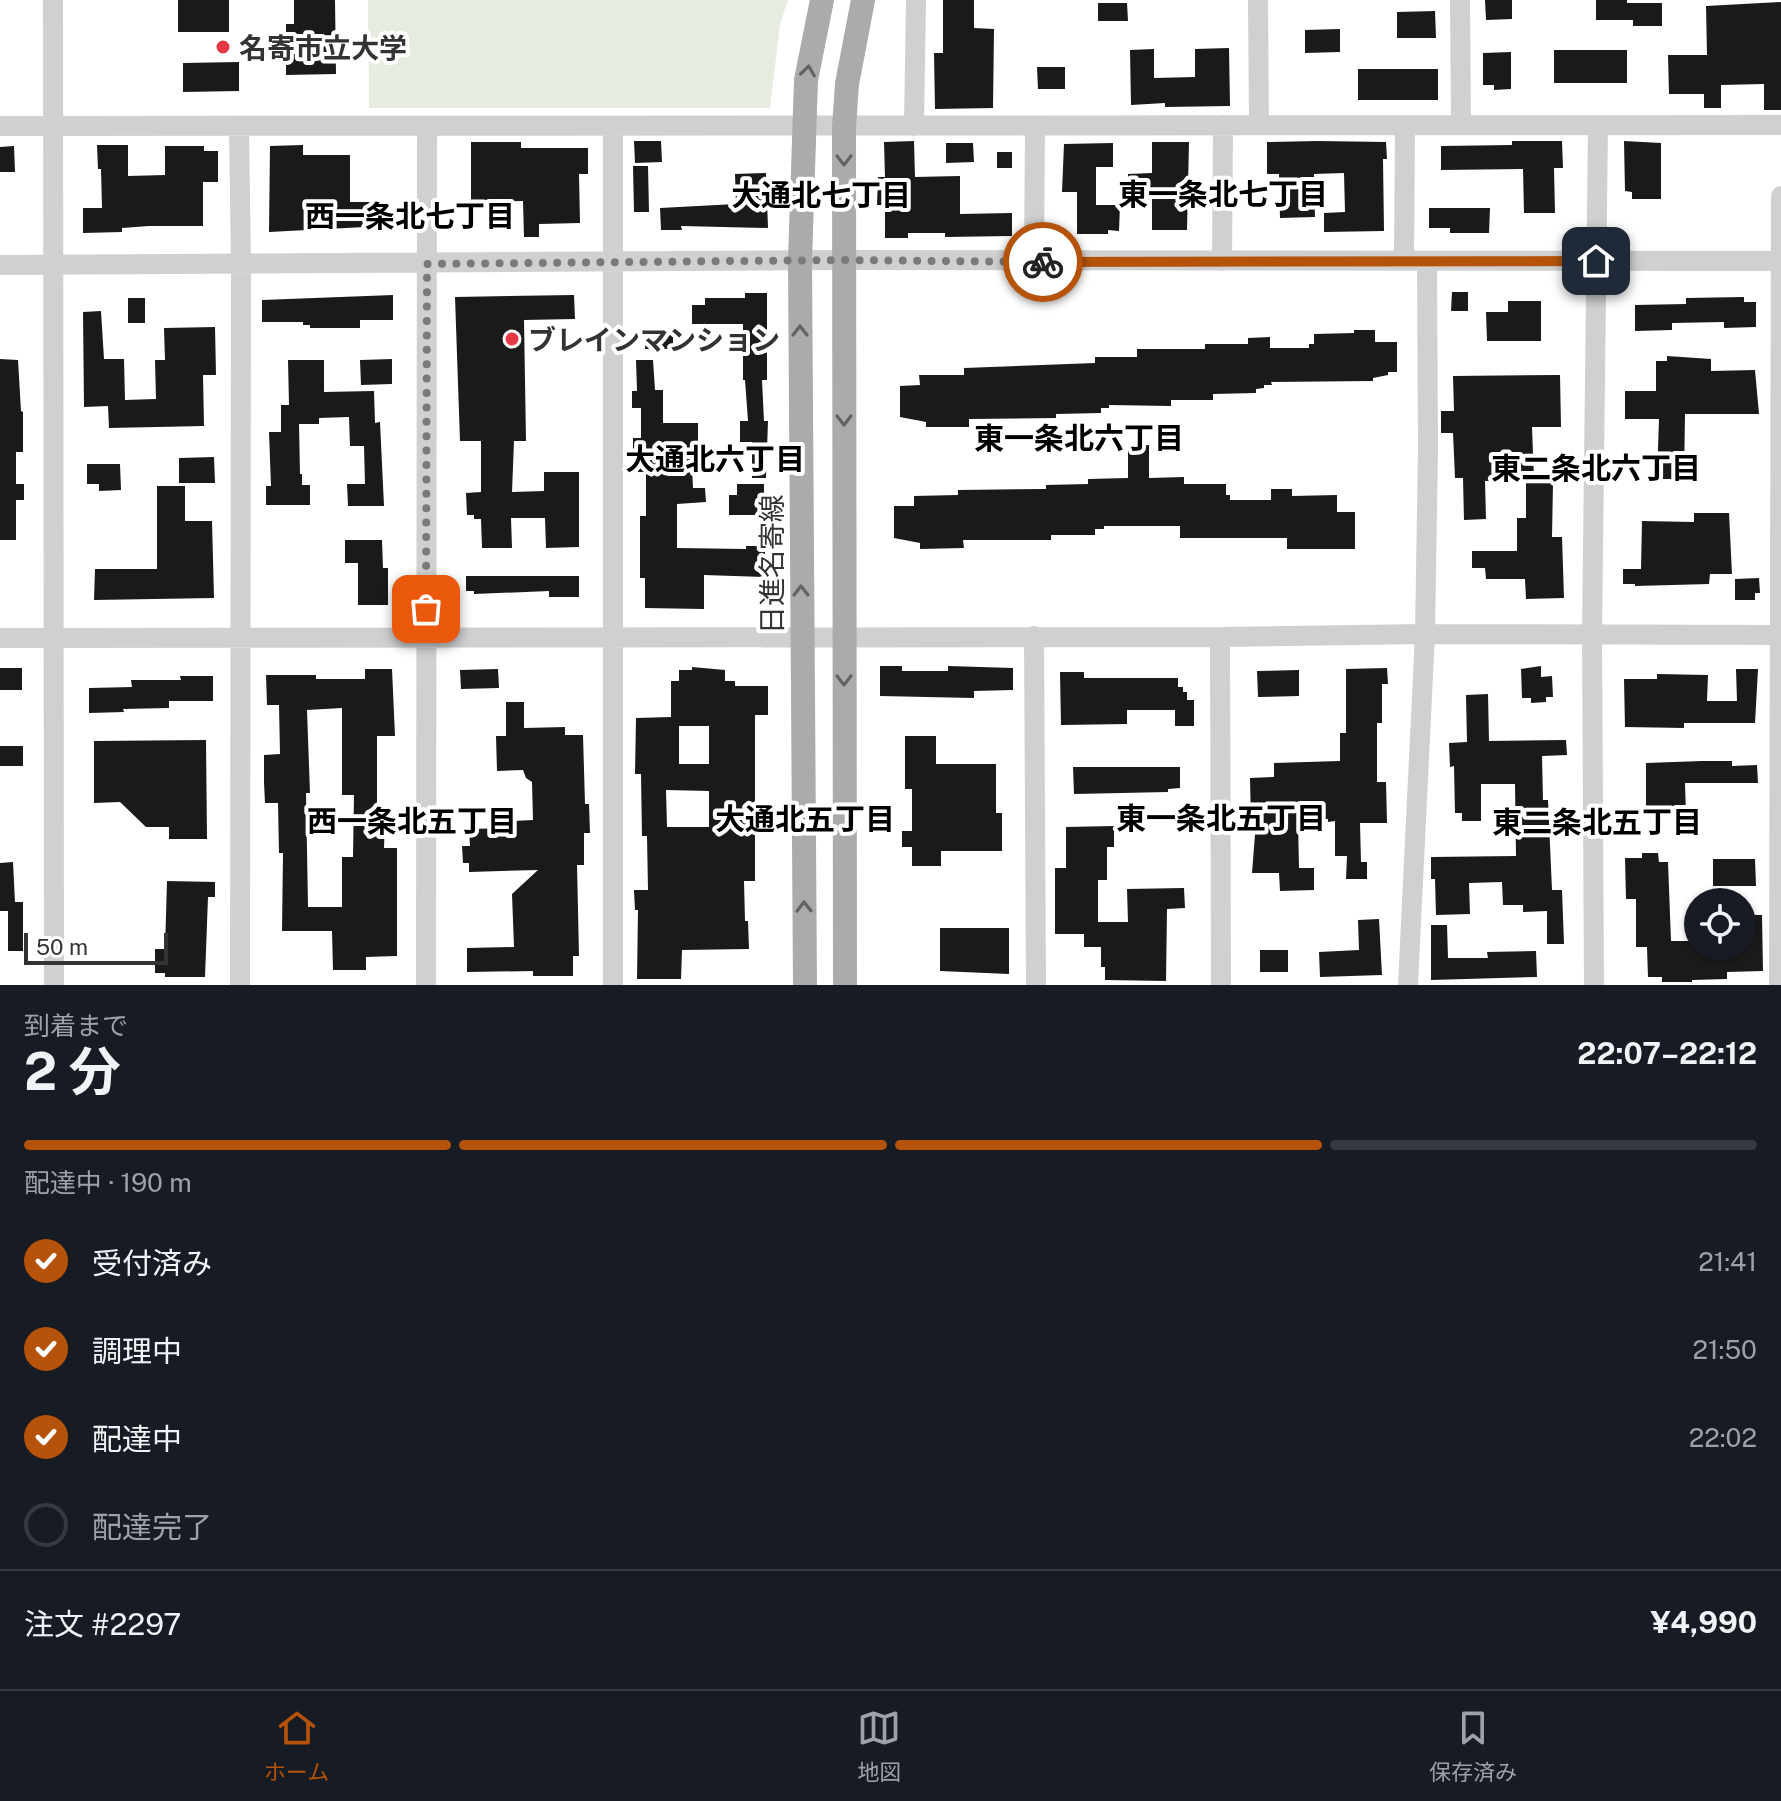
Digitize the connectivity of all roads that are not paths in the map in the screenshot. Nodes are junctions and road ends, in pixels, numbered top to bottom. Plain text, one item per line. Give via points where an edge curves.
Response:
1 (53, 0) edge
2 (822, 0) edge
3 (863, 0) edge
4 (916, 0) edge
5 (1258, 0) edge
6 (1460, 0) edge
7 (803, 125) junction
8 (1223, 125) junction
9 (1259, 125) junction
10 (1405, 125) junction
11 (1461, 125) junction
12 (1598, 125) junction
13 (1781, 125) edge
14 (0, 126) edge
15 (52, 126) junction
16 (239, 126) junction
17 (613, 126) junction
18 (914, 126) junction
19 (1035, 126) junction
20 (427, 127) junction
21 (844, 127) junction
22 (1781, 196) edge
23 (844, 260) junction
24 (1404, 260) junction
25 (800, 261) junction
26 (1222, 261) junction
27 (1427, 261) junction
28 (1596, 261) junction
29 (1781, 261) edge
30 (1034, 262) junction
31 (612, 263) junction
32 (427, 264) junction
33 (0, 265) edge
34 (53, 265) junction
35 (241, 266) junction
36 (1425, 634) junction
37 (1592, 635) junction
38 (1780, 635) edge
39 (426, 636) junction
40 (612, 636) junction
41 (801, 636) junction
42 (844, 636) junction
43 (1034, 636) junction
44 (54, 637) junction
45 (240, 637) junction
46 (1220, 637) junction
47 (0, 638) edge
48 (54, 985) edge
49 (240, 985) edge
50 (426, 985) edge
51 (613, 985) edge
52 (805, 985) edge
53 (845, 985) edge
54 (1036, 985) edge
55 (1221, 985) edge
56 (1408, 985) edge
57 (1594, 985) edge
58 (1779, 985) edge

1 - 15 street
7 -> 2 main road, 日進名寄線
3 - 21 main road
4 - 18 street
5 - 9 street
6 - 11 street
7 - 17 street
7 - 21 street
7 - 25 main road, 日進名寄線
8 - 9 street
8 - 19 street
8 - 26 street
9 - 10 street
10 - 11 street
10 - 24 street
11 - 12 street
12 - 13 street
12 - 28 street
14 - 15 street
15 - 16 street
15 - 34 street
16 - 20 street
16 - 35 street
17 - 20 street
17 - 31 street
18 - 19 street
18 - 21 street
19 - 30 street
20 - 32 street
21 -> 23 main road
22 - 29 street
23 - 25 street
23 - 30 street
23 -> 42 main road
24 - 26 street
24 - 27 street
25 - 31 street
41 -> 25 main road, 日進名寄線
26 - 30 street
27 - 28 street
27 - 36 street
28 - 29 street
28 - 37 street
29 - 38 street
31 - 32 street
31 - 40 street
32 - 35 street
32 - 39 street
33 - 34 street
34 - 35 street
34 - 44 street
35 - 45 street
36 - 37 street
36 - 46 street
36 - 56 street
37 - 38 street
37 - 57 street
38 - 58 street
39 - 40 street
39 - 45 street
39 - 50 street
40 - 41 street
40 - 51 street
41 - 42 street
52 -> 41 main road, 日進名寄線
42 - 43 street
42 -> 53 main road
43 - 46 street
43 - 54 street
44 - 45 street
44 - 47 street
44 - 48 street
45 - 49 street
46 - 55 street

